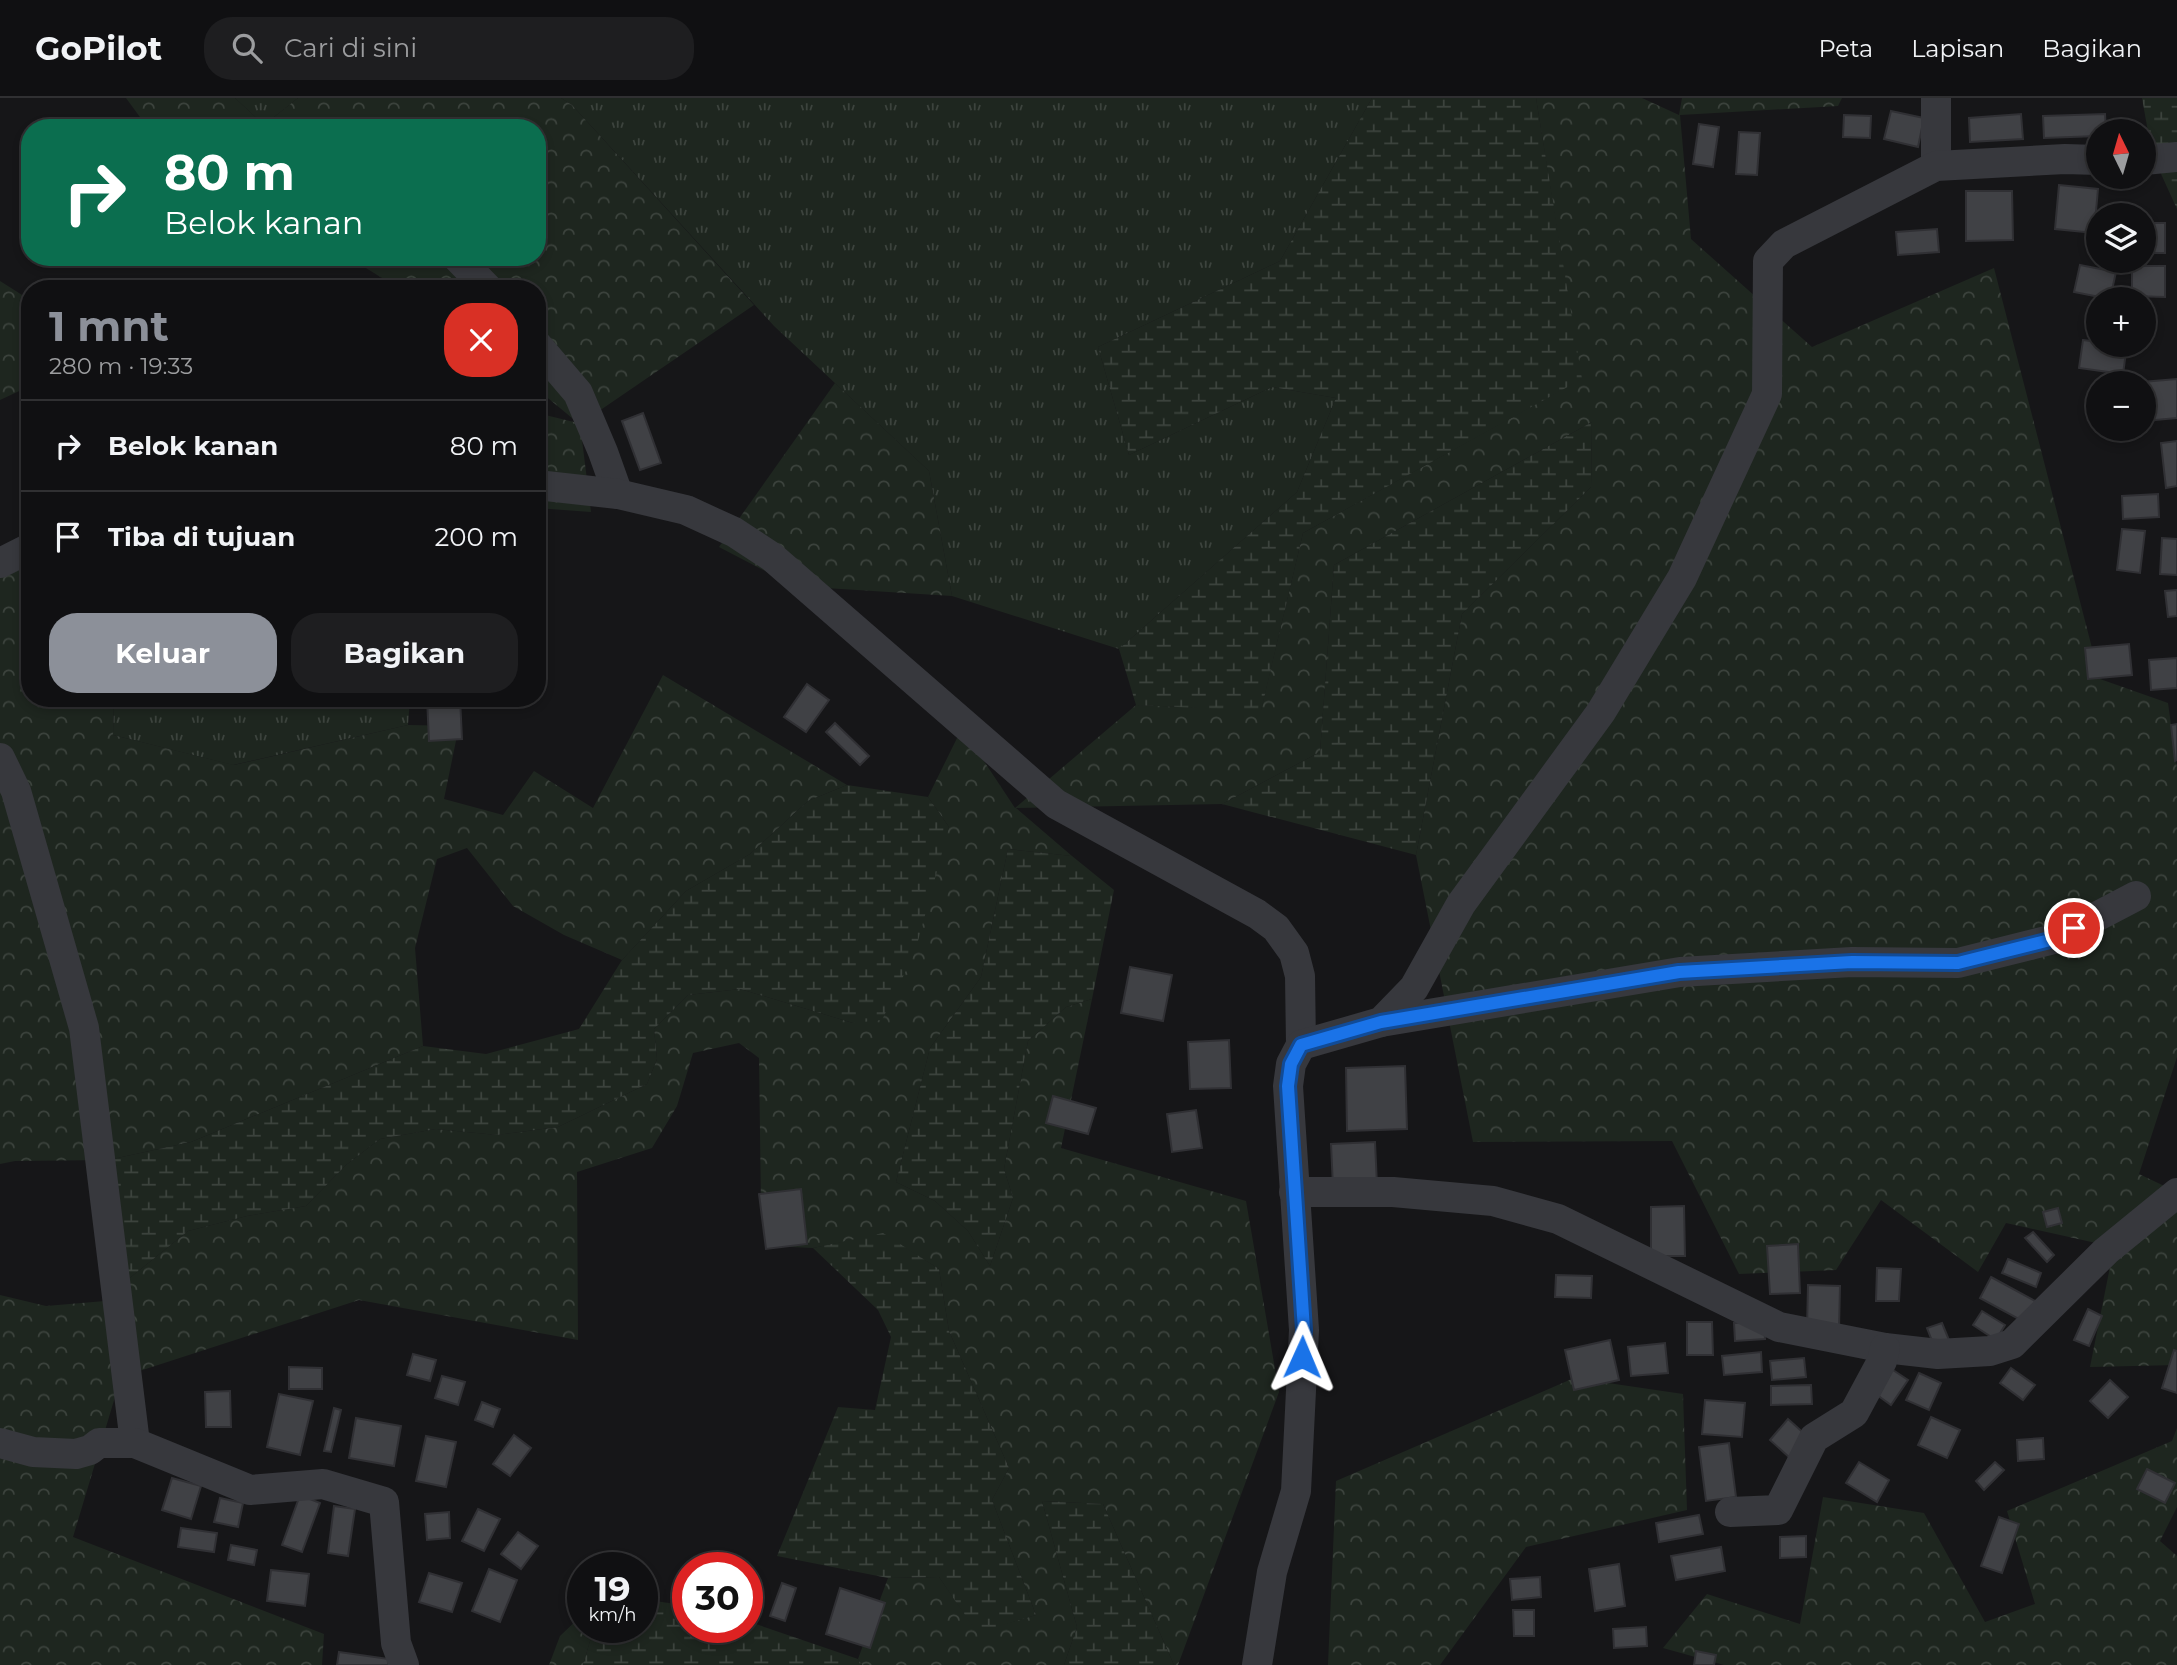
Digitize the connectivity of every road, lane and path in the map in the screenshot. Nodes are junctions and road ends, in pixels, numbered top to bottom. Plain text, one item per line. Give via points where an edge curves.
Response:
1 (1936, 98) edge
2 (2177, 157) edge
3 (2156, 159) edge
4 (2086, 160) edge
5 (1936, 166) junction
6 (466, 266) edge
7 (479, 280) edge
8 (546, 356) edge
9 (546, 486) edge
10 (618, 494) junction
11 (21, 552) edge
12 (0, 563) edge
13 (0, 758) edge
14 (2136, 896) dead end
15 (1381, 1022) junction
16 (1301, 1045) junction
17 (1294, 1192) junction
18 (2177, 1193) edge
19 (1885, 1348) junction
20 (0, 1443) edge
21 (135, 1443) junction
22 (1730, 1512) dead end
23 (404, 1665) edge
24 (1257, 1665) edge

1 - 5 street
2 - 3 street
4 - 5 street
5 - 15 street via 1784,244 1768,261 1766,394 1682,578 1601,712 1461,904 1414,988
6 - 7 street
8 - 10 street via 578,393
9 - 10 street
10 - 16 street via 686,510 734,532 772,557 1056,804 1276,928 1294,953 1300,975
11 - 12 street
13 - 21 street via 16,791 84,1028
14 - 15 street via 2054,939 1958,963 1852,962 1679,972
15 - 16 street
16 - 17 street via 1291,1064 1288,1086
17 - 19 street via 1393,1192 1493,1201 1558,1219 1779,1327
17 - 24 street via 1304,1330 1296,1490 1272,1572
18 - 19 street via 2106,1251 2011,1344 1990,1352 1938,1354
19 - 22 street via 1853,1413 1814,1438 1778,1510
20 - 21 street via 33,1452 76,1454 99,1443
21 - 23 street via 250,1490 323,1484 384,1503 396,1643

